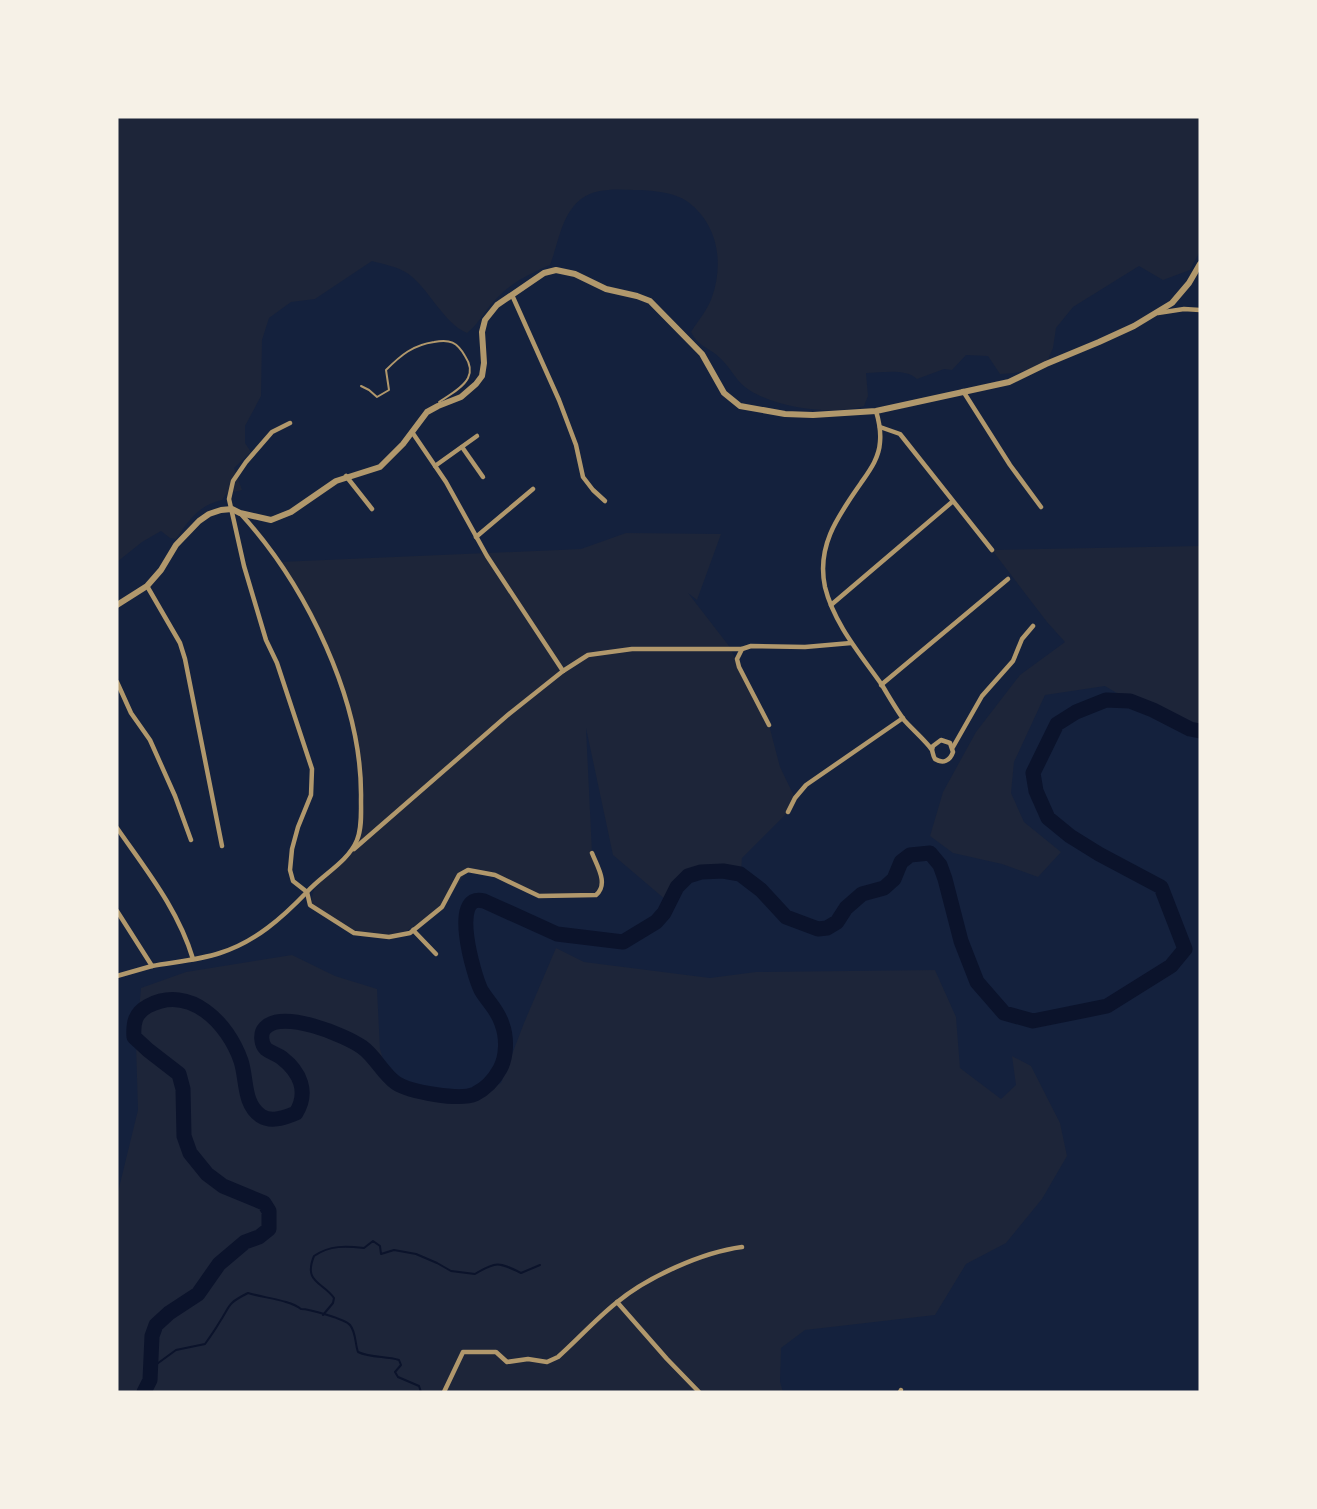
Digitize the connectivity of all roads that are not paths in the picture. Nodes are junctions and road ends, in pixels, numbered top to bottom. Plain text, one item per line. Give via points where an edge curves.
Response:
1 (1200, 264) edge
2 (513, 295) junction
3 (1200, 310) edge
4 (1152, 314) junction
5 (361, 386) dead end
6 (963, 391) junction
7 (433, 409) junction
8 (876, 411) junction
9 (290, 423) dead end
10 (880, 427) junction
11 (412, 432) junction
12 (477, 436) dead end
13 (462, 447) junction
14 (435, 466) junction
15 (346, 476) junction
16 (483, 477) dead end
17 (533, 489) dead end
18 (605, 501) dead end
19 (952, 502) junction
20 (1041, 507) dead end
21 (232, 509) junction
22 (372, 509) dead end
23 (240, 513) junction
24 (476, 537) junction
25 (992, 550) dead end
26 (1008, 579) dead end
27 (147, 586) junction
28 (117, 605) edge
29 (831, 605) junction
30 (1033, 626) dead end
31 (851, 643) junction
32 (741, 649) junction
33 (563, 671) junction
34 (117, 682) edge
35 (881, 685) junction
36 (903, 718) junction
37 (769, 725) dead end
38 (952, 747) junction
39 (932, 750) junction
40 (788, 812) dead end
41 (117, 828) edge
42 (191, 840) dead end
43 (222, 846) dead end
44 (350, 853) junction
45 (592, 853) dead end
46 (307, 892) junction
47 (117, 911) edge
48 (413, 930) junction
49 (436, 954) dead end
50 (193, 959) junction
51 (152, 966) junction
52 (117, 976) edge
53 (742, 1246) dead end
54 (617, 1302) junction
55 (444, 1392) edge
56 (699, 1392) edge

1 - 4 street via 1172,303
2 - 7 street via 485,320 482,376 461,398
2 - 8 street via 544,273 556,270 575,274 606,289 650,301 702,354 724,393 740,406 813,415
2 - 18 street via 559,400 583,477
3 - 4 street
4 - 6 street via 1134,326 1009,382
5 - 7 lane via 377,397 389,390 386,370 405,352 419,344 448,340 467,358 469,376
6 - 8 street
6 - 20 street
7 - 11 street
8 - 10 street
9 - 21 street via 272,432 233,481 229,499
10 - 19 street via 900,434
10 - 29 street via 877,458 829,533 824,573
11 - 14 street
11 - 15 street via 380,467
12 - 13 street
13 - 14 street
13 - 16 street
14 - 24 street
15 - 22 street
15 - 23 street via 272,520
17 - 24 street
19 - 25 street
19 - 29 street
21 - 23 street
21 - 27 street via 208,514 199,521
21 - 46 street via 266,640 312,769 311,795 298,827 290,870 293,881
23 - 44 street via 279,562 320,631 351,715 362,773 361,826
24 - 33 street
26 - 35 street
27 - 28 street
27 - 43 street via 185,659
29 - 31 street
30 - 38 street via 1022,639 1013,661 982,696
31 - 32 street
31 - 35 street
32 - 33 street via 632,648 588,655
32 - 37 street via 739,667
33 - 44 street
34 - 42 street via 131,713 150,740
35 - 36 street
36 - 39 street
36 - 40 street via 806,785
38 - 39 street via 941,740
38 - 39 street via 951,757 944,762 935,759
41 - 50 street via 170,904
44 - 46 street
45 - 48 street via 603,884 596,894 539,896 495,875 468,870 459,875 442,907
46 - 48 street via 310,905 354,933 398,937
46 - 50 street via 253,939 219,954
47 - 51 street
48 - 49 street
50 - 51 street
51 - 52 street
53 - 54 street via 689,1261
54 - 55 street via 558,1357 547,1362 507,1362 496,1352 463,1352
54 - 56 street

